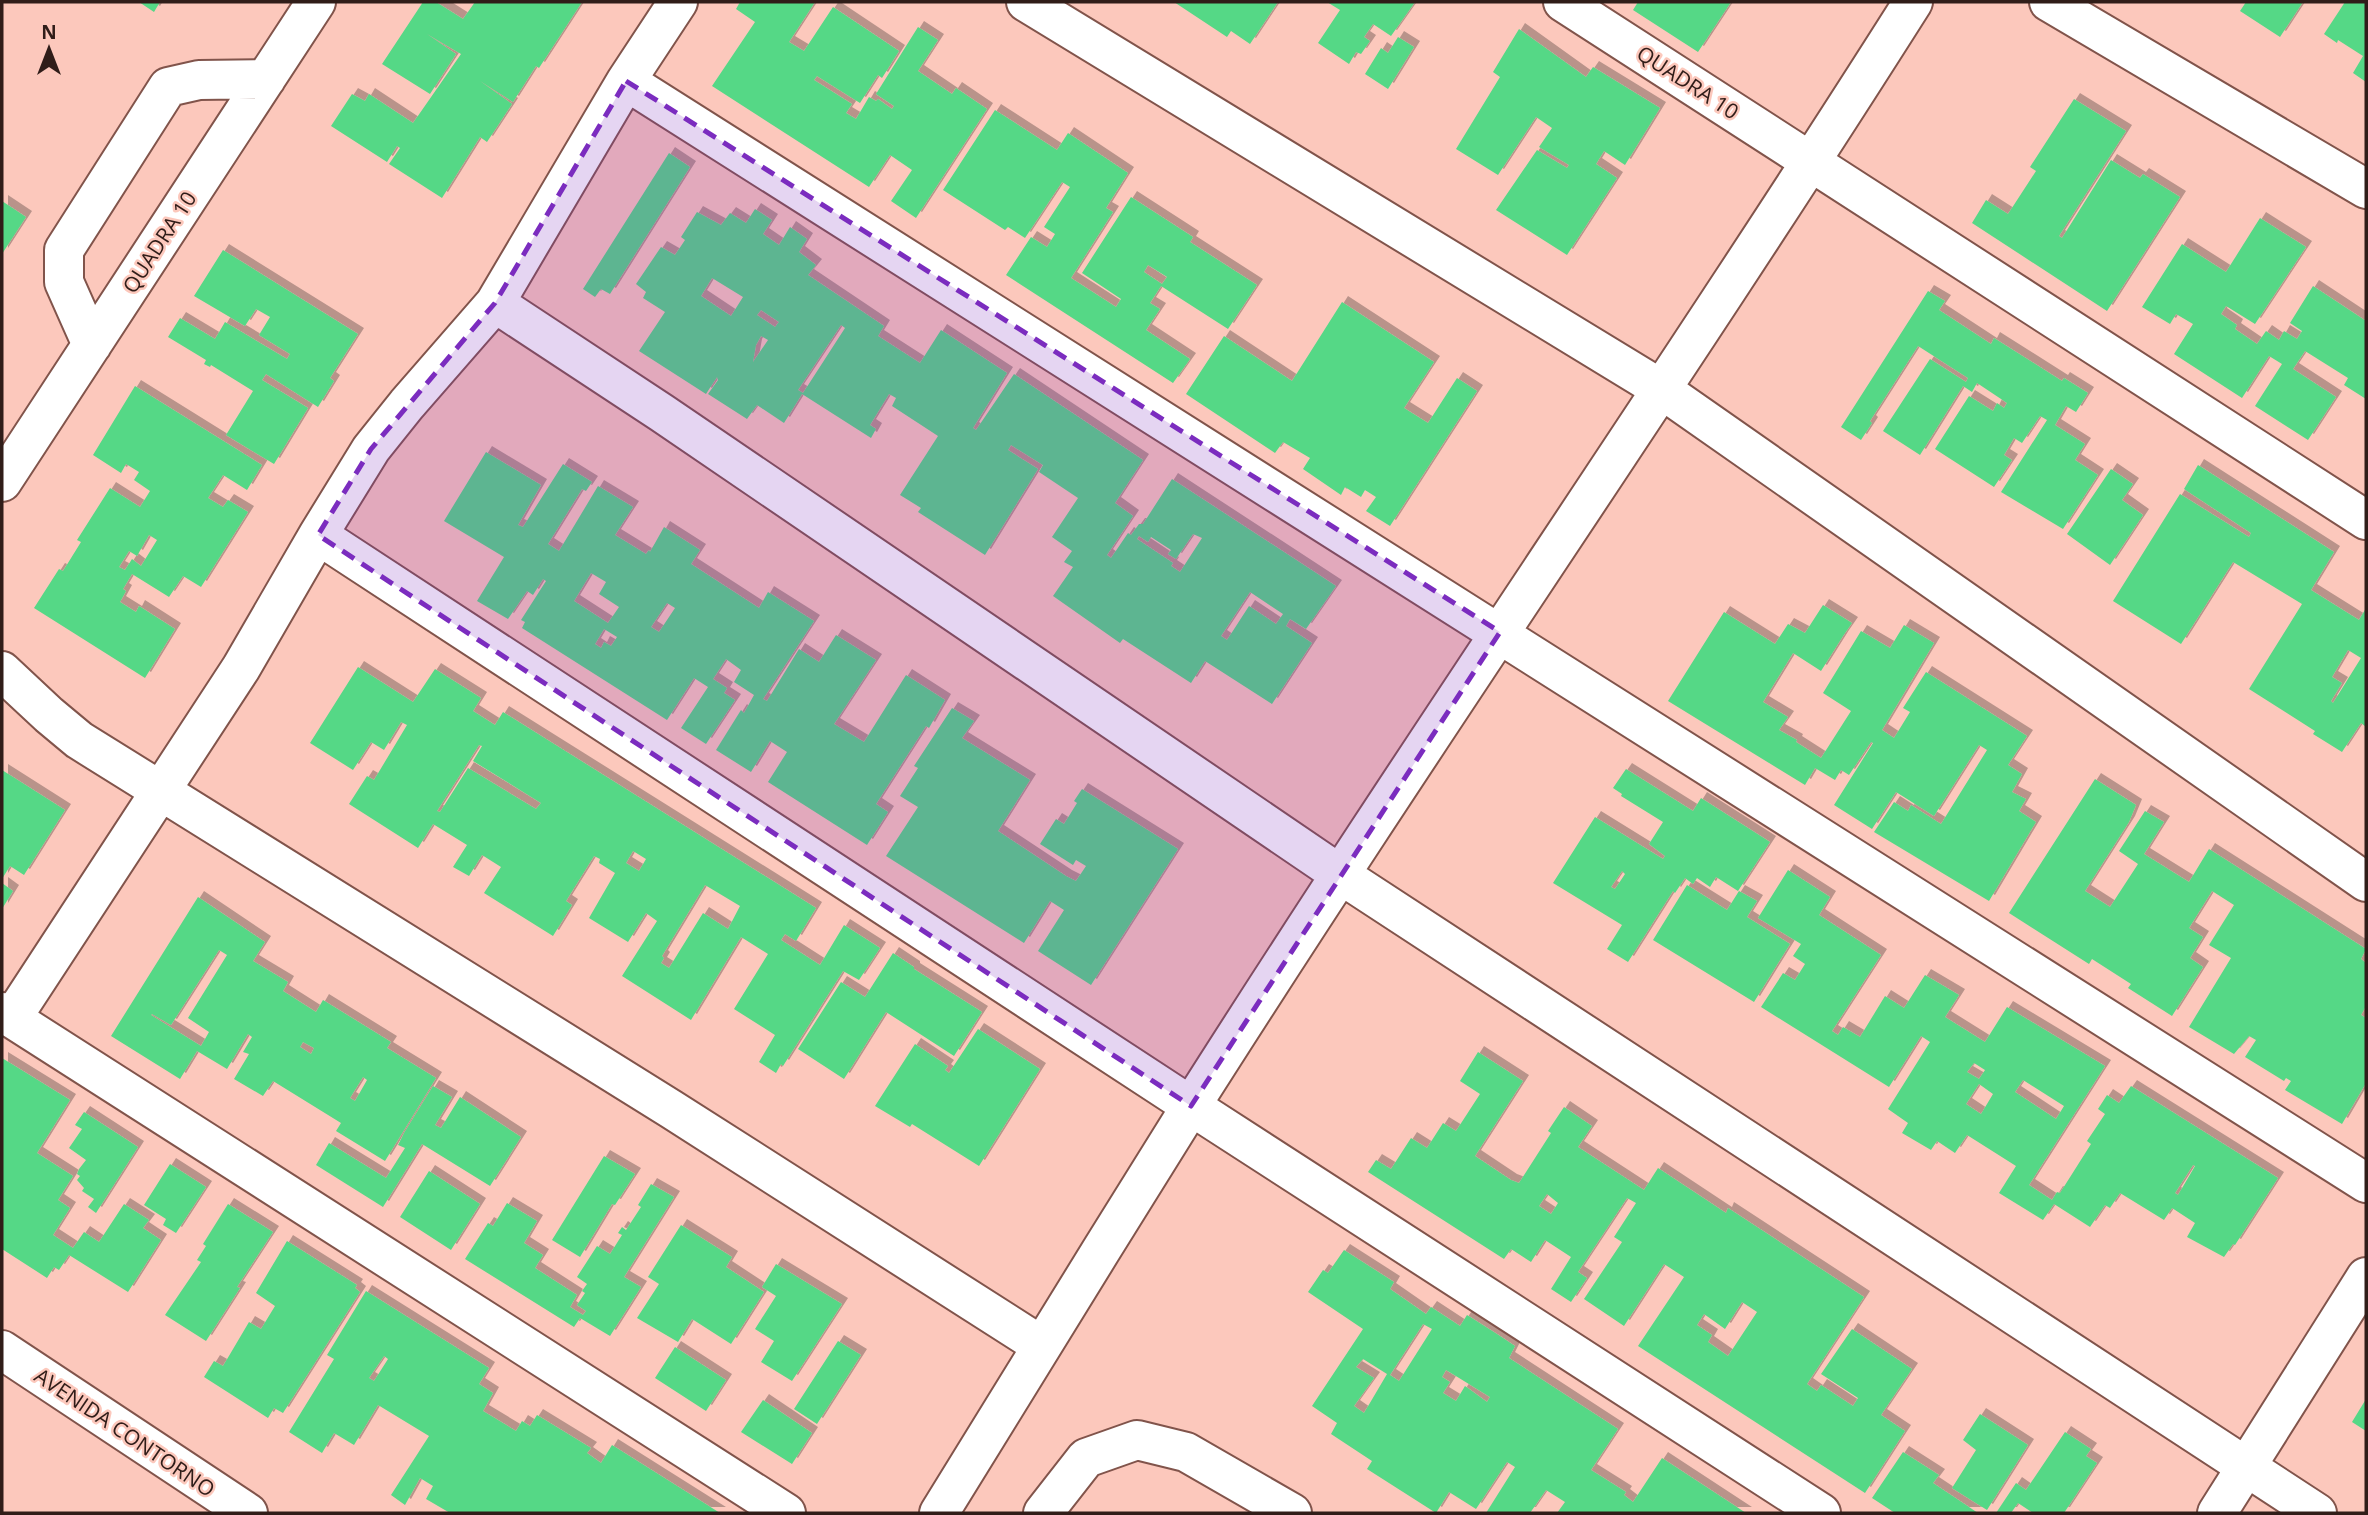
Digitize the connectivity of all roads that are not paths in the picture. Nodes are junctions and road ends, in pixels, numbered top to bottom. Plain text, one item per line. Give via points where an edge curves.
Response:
1 (316, 2) edge
2 (677, 2) edge
3 (1026, 2) edge
4 (1563, 2) edge
5 (1913, 2) edge
6 (2049, 2) edge
7 (266, 79) junction
8 (626, 81) junction
9 (1812, 161) junction
10 (2366, 189) edge
11 (495, 303) junction
12 (92, 345) junction
13 (1661, 389) junction
14 (2, 482) edge
15 (2366, 520) edge
16 (318, 535) junction
17 (1500, 632) junction
18 (2, 671) edge
19 (161, 789) junction
20 (1341, 875) junction
21 (2366, 882) edge
22 (7, 1015) edge
23 (1191, 1106) junction
24 (2366, 1182) edge
25 (2366, 1277) edge
26 (1042, 1346) junction
27 (2, 1350) edge
28 (2246, 1467) junction
29 (248, 1513) edge
30 (786, 1513) edge
31 (939, 1513) edge
32 (1043, 1513) edge
33 (1292, 1513) edge
34 (1821, 1513) edge
35 (2217, 1513) edge
36 (2317, 1513) edge

1 - 7 street, QUADRA 10
2 - 8 street
3 - 13 street
4 - 9 street, QUADRA 10
5 - 9 street
6 - 10 street
7 - 12 street, QUADRA 10
7 - 12 street via 199,80 168,87 64,250 64,282
8 - 11 street
8 - 17 street
9 - 13 street
9 - 15 street, QUADRA 10
11 - 16 street via 372,449
11 - 20 street
12 - 14 street, QUADRA 10
13 - 17 street
13 - 21 street
16 - 19 street via 241,668
16 - 23 street
17 - 20 street
17 - 24 street
18 - 19 street via 79,740
19 - 22 street
19 - 26 street
20 - 23 street
20 - 28 street
22 - 30 street
23 - 26 street
23 - 34 street
25 - 28 street
26 - 31 street
27 - 29 street, AVENIDA CONTORNO
28 - 35 street
28 - 36 street
32 - 33 street via 1086,1458 1138,1440 1186,1452

